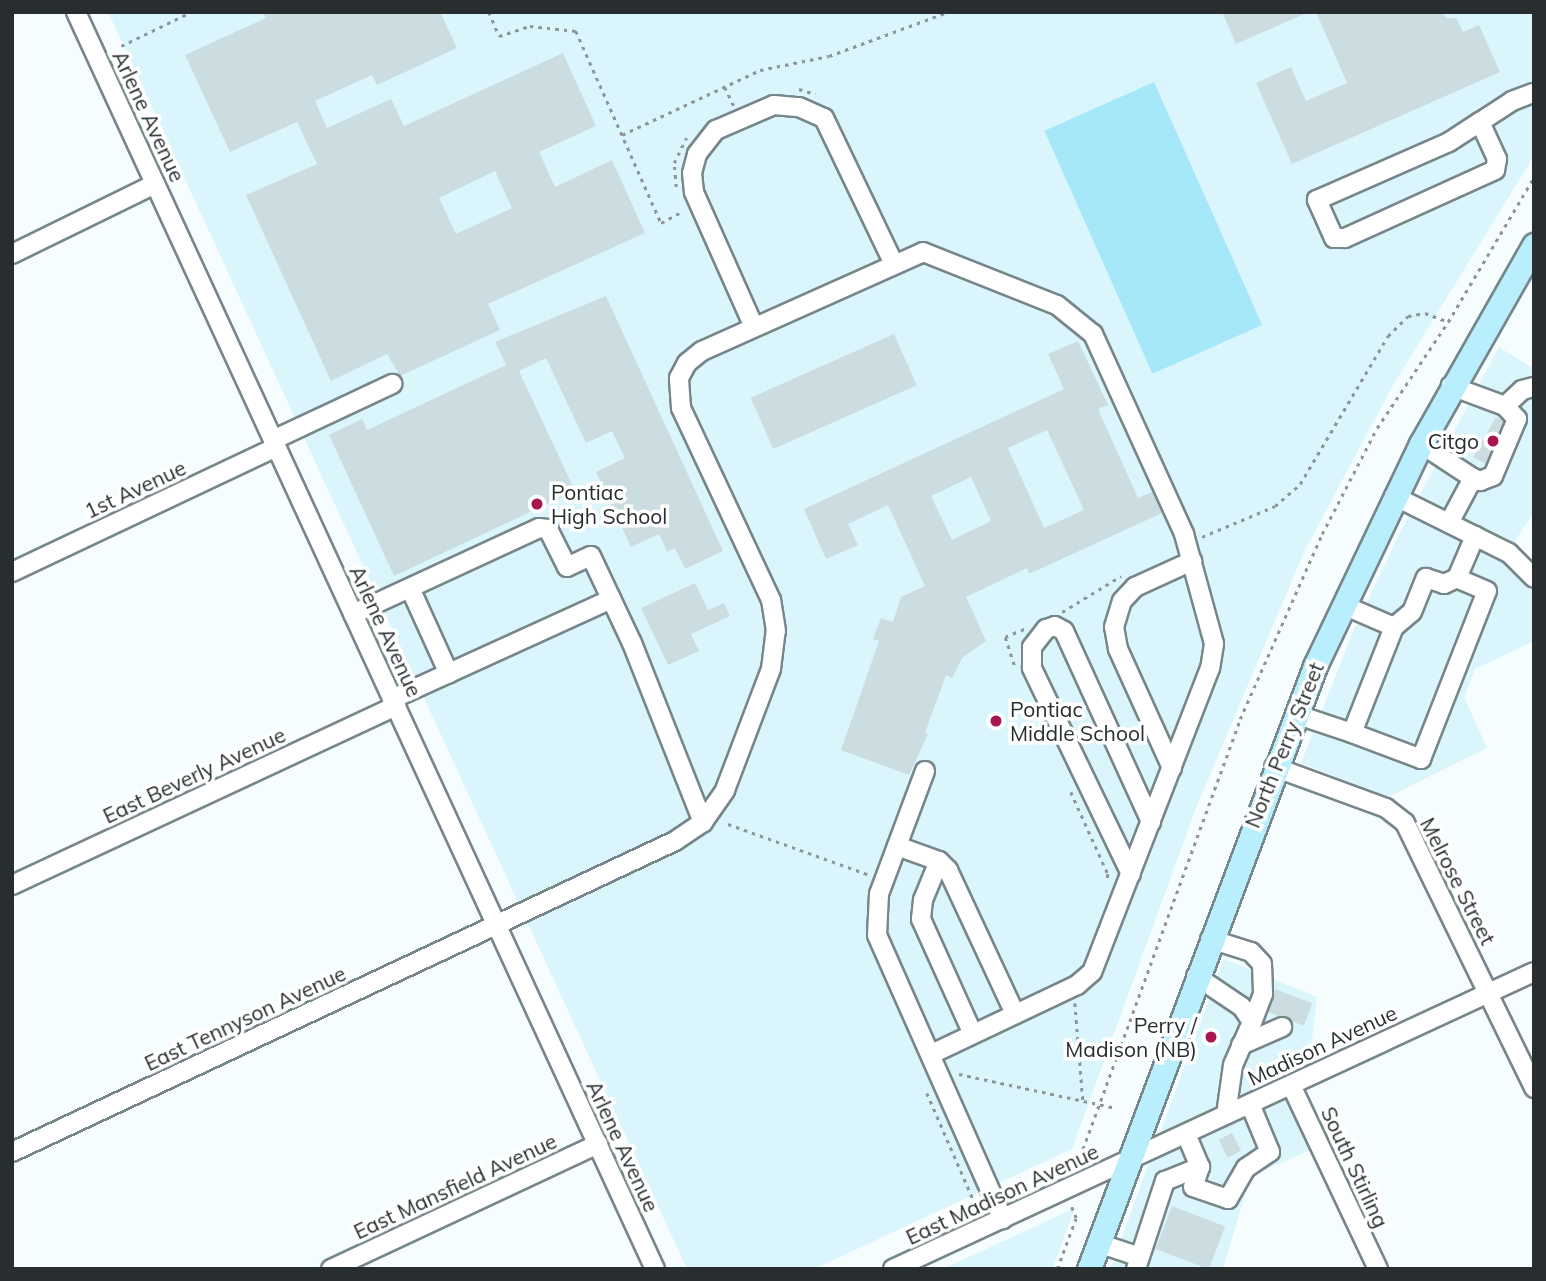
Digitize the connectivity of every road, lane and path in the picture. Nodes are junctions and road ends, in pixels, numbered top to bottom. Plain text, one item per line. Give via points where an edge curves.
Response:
1 (76, 12) edge
2 (191, 12) edge
3 (489, 12) edge
4 (948, 12) edge
5 (121, 46) dead end
6 (725, 87) junction
7 (796, 89) dead end
8 (1534, 93) edge
9 (817, 96) dead end
10 (746, 102) dead end
11 (734, 107) junction
12 (724, 113) dead end
13 (1480, 122) junction
14 (691, 132) dead end
15 (622, 135) junction
16 (1534, 177) edge
17 (155, 184) junction
18 (677, 190) dead end
19 (682, 200) dead end
20 (1534, 245) edge
21 (12, 254) edge
22 (894, 262) junction
23 (1448, 321) junction
24 (754, 327) junction
25 (392, 384) dead end
26 (1451, 386) junction
27 (1534, 387) edge
28 (1518, 414) edge
29 (275, 443) junction
30 (1421, 444) junction
31 (1473, 478) junction
32 (1394, 496) junction
33 (1449, 523) junction
34 (1475, 536) junction
35 (1186, 541) junction
36 (1192, 561) junction
37 (12, 572) edge
38 (1457, 578) junction
39 (1534, 578) edge
40 (410, 588) junction
41 (611, 599) junction
42 (1343, 605) junction
43 (354, 614) junction
44 (1394, 627) junction
45 (449, 674) junction
46 (394, 703) junction
47 (1295, 714) junction
48 (1352, 733) junction
49 (1274, 767) junction
50 (1172, 768) junction
51 (925, 771) dead end
52 (703, 822) junction
53 (1151, 822) junction
54 (728, 824) dead end
55 (897, 846) junction
56 (939, 860) junction
57 (1131, 874) junction
58 (872, 876) dead end
59 (12, 885) edge
60 (497, 926) junction
61 (1210, 939) junction
62 (1534, 972) edge
63 (1196, 976) junction
64 (1489, 993) junction
65 (1016, 1014) junction
66 (1252, 1022) junction
67 (1282, 1027) dead end
68 (973, 1034) junction
69 (1241, 1045) junction
70 (935, 1062) junction
71 (1291, 1084) junction
72 (1534, 1088) edge
73 (1097, 1104) junction
74 (1250, 1104) junction
75 (1112, 1107) dead end
76 (1226, 1115) junction
77 (1186, 1133) junction
78 (598, 1144) junction
79 (12, 1152) edge
80 (1079, 1152) dead end
81 (1129, 1160) junction
82 (1200, 1167) junction
83 (1070, 1212) dead end
84 (1003, 1219) junction
85 (1098, 1243) junction
86 (932, 1251) junction
87 (1138, 1263) edge
88 (331, 1269) edge
89 (655, 1269) edge
90 (893, 1269) edge
91 (937, 1269) edge
92 (1057, 1269) edge
93 (1089, 1269) edge
94 (1378, 1269) edge

1 - 17 street, Arlene Avenue
2 - 5 path
3 - 15 path via 499,36 530,26 576,31
4 - 6 path via 829,56 760,70
6 - 11 path
6 - 15 path
7 - 9 path
8 - 13 street
10 - 11 path
11 - 12 path
13 - 13 street via 1449,142 1317,200 1334,238 1345,238 1495,170 1497,159
14 - 18 path via 674,163
15 - 19 path via 661,223 686,210
16 - 23 path
17 - 21 street
17 - 29 street, Arlene Avenue
20 - 26 main road, North Perry Street
22 - 24 street
22 - 24 street via 824,118 799,107 774,106 716,130 697,154 694,192
22 - 35 street via 916,252 936,254 1057,304 1084,324 1098,342
23 - 35 path via 1426,313 1408,316 1388,336 1300,484 1275,506
23 - 73 path via 1377,428 1322,534 1240,719
24 - 52 street via 694,356 678,385 681,408 771,600 776,631 771,669 725,790
25 - 29 street, 1st Avenue
26 - 28 street
26 - 30 main road, North Perry Street
27 - 28 street via 1522,390
28 - 31 street via 1493,475 1480,481
29 - 37 street, 1st Avenue
29 - 43 street, Arlene Avenue
30 - 31 street
30 - 32 main road, North Perry Street
31 - 33 street
32 - 33 street
32 - 42 main road, North Perry Street
33 - 34 street
34 - 38 street
34 - 39 street via 1513,556
35 - 36 street
36 - 50 street via 1213,633 1213,657
36 - 50 street via 1135,587 1115,618 1118,649
38 - 44 street via 1444,584 1426,578 1412,612
38 - 48 street via 1487,590 1420,759
40 - 41 street via 544,528 567,568 591,556
40 - 43 street
40 - 45 street
41 - 45 street, East Beverly Avenue
41 - 52 street
42 - 44 street
42 - 47 main road, North Perry Street
43 - 46 street, Arlene Avenue
44 - 48 street
45 - 46 street, East Beverly Avenue
46 - 59 street, East Beverly Avenue
46 - 60 street, Arlene Avenue
47 - 48 street
47 - 49 main road, North Perry Street
49 - 61 main road, North Perry Street
49 - 64 street, Melrose Street via 1386,808 1405,823
50 - 53 street
51 - 55 street
52 - 60 street, East Tennyson Avenue via 676,841
53 - 57 street
53 - 57 street via 1064,631 1055,626 1046,629 1032,647 1032,668
54 - 58 path
55 - 56 street
55 - 70 street via 878,894 875,922 881,946
56 - 65 street via 948,870
56 - 68 street via 923,900 921,919
57 - 65 street via 1092,972 1077,985
60 - 78 street, Arlene Avenue
60 - 79 street, East Tennyson Avenue
61 - 63 main road, North Perry Street
61 - 66 street via 1259,959 1265,983
62 - 64 street, Madison Avenue
63 - 66 street via 1242,1007
63 - 81 main road, North Perry Street
64 - 71 street, Madison Avenue
64 - 72 street, Melrose Street
65 - 68 street
66 - 69 street
67 - 69 street
68 - 70 street
69 - 76 street via 1233,1065
70 - 73 path
70 - 84 street
71 - 74 street, Madison Avenue
71 - 94 street, South Stirling
73 - 75 path
73 - 80 path
74 - 76 street, Madison Avenue
74 - 82 street via 1270,1152 1246,1168 1228,1199 1194,1187
76 - 77 street, Madison Avenue
77 - 81 street, Madison Avenue
77 - 82 street
78 - 88 street, East Mansfield Avenue
78 - 89 street, Arlene Avenue
81 - 84 street, East Madison Avenue
81 - 85 main road, North Perry Street
82 - 87 street via 1165,1181
83 - 92 path via 1076,1218
84 - 86 street, East Madison Avenue
85 - 87 street
85 - 93 main road, North Perry Street
86 - 90 street, East Madison Avenue
86 - 91 street

